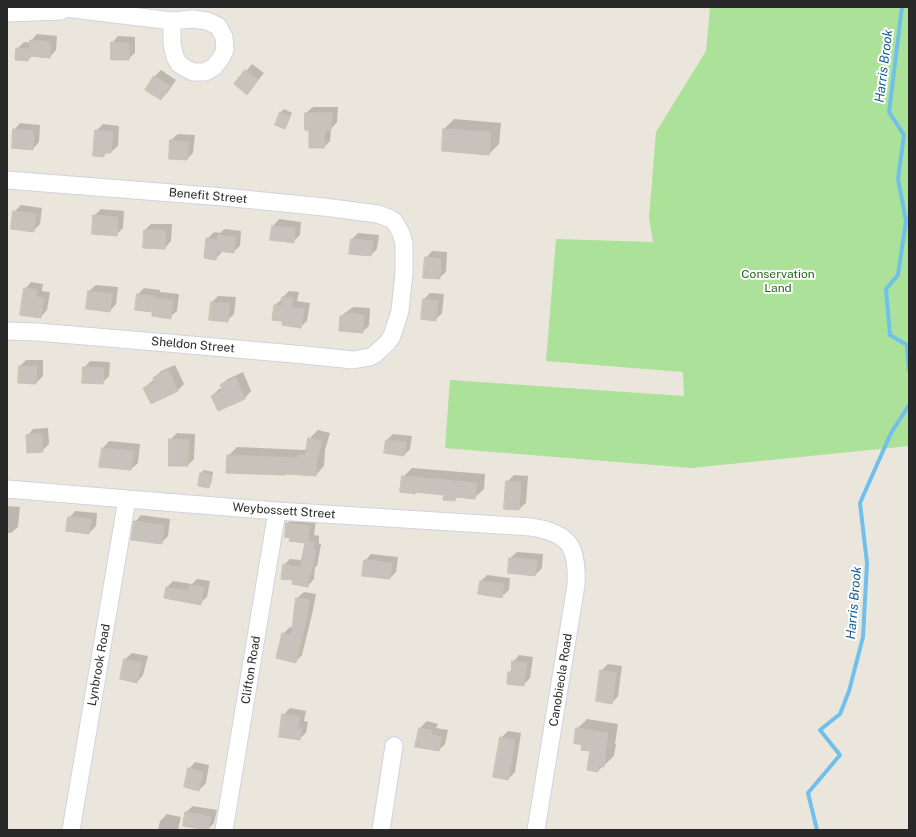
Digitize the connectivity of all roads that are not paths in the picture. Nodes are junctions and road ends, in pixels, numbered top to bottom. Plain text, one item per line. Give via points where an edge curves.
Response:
1 (65, 8) edge
2 (7, 13) edge
3 (172, 21) dead end
4 (7, 180) edge
5 (7, 331) edge
6 (377, 352) joint
7 (7, 489) edge
8 (126, 499) junction
9 (277, 511) junction
10 (559, 535) joint
11 (394, 746) dead end
12 (71, 830) edge
13 (224, 830) edge
14 (381, 830) edge
15 (536, 830) edge

1 - 2 street via 61,11
1 - 3 street
4 - 6 street, Benefit Street via 324,207 378,214 389,218 394,221 404,243 404,272 400,311 392,336
5 - 6 street, Sheldon Street via 349,360 370,357
7 - 8 street, Weybossett Street
8 - 9 street, Weybossett Street
8 - 12 street, Lynbrook Road
9 - 10 street, Weybossett Street via 531,527
9 - 13 street, Clifton Road
10 - 15 street, Canobieola Road via 567,540 576,559 576,585
11 - 14 street

